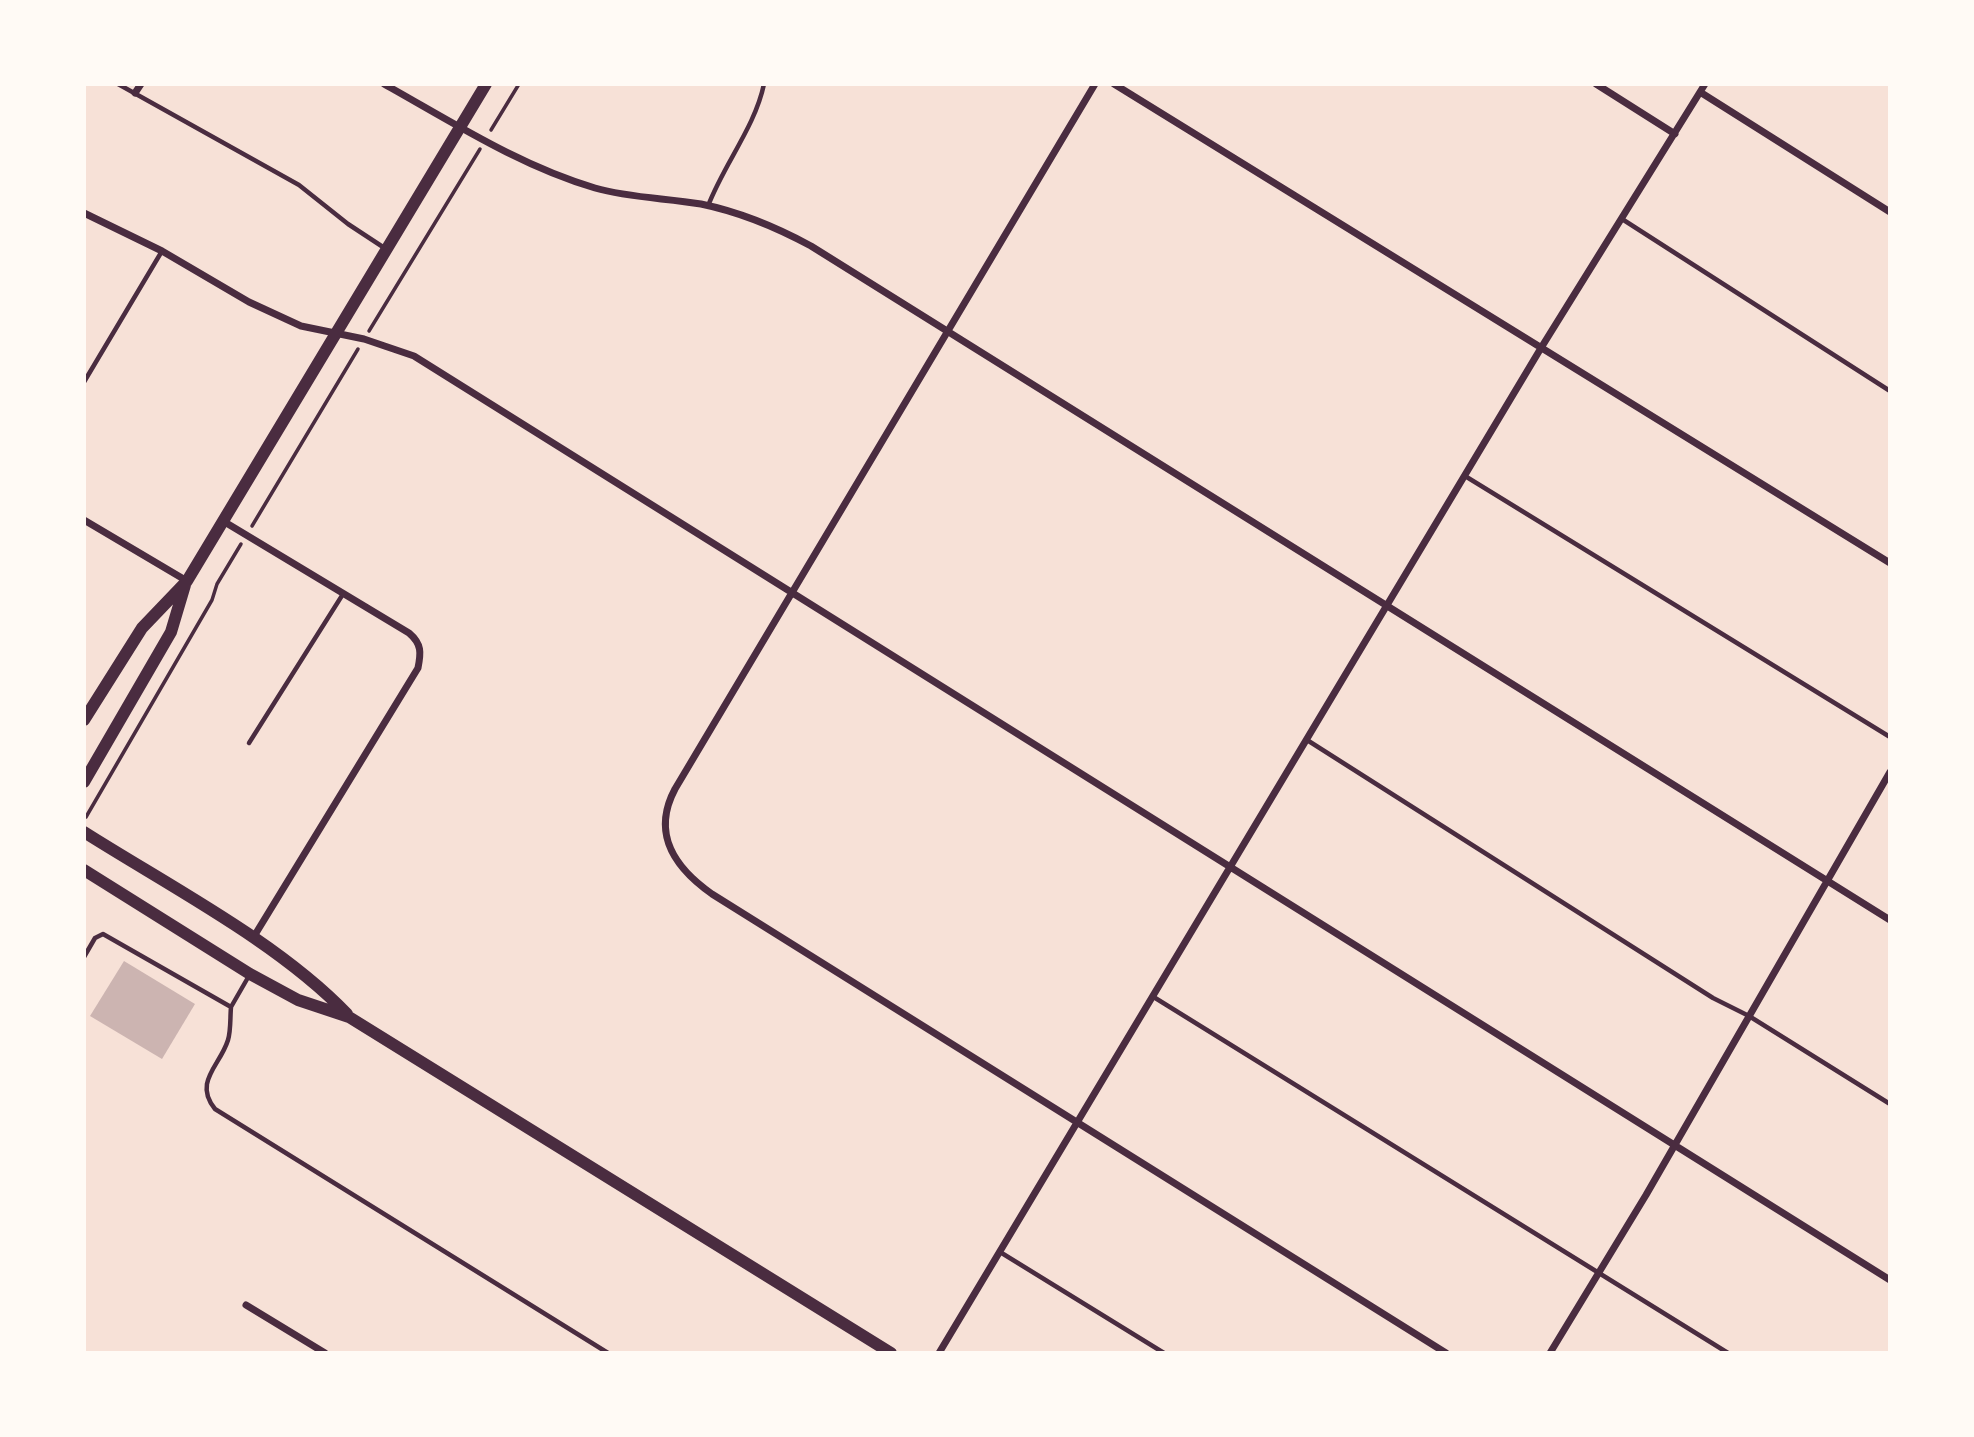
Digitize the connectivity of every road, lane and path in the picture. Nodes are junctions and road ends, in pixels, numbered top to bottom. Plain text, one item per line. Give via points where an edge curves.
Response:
1 (118, 84) edge
2 (141, 84) edge
3 (384, 84) edge
4 (486, 84) edge
5 (519, 84) edge
6 (764, 84) edge
7 (1094, 84) edge
8 (1114, 84) edge
9 (1596, 84) edge
10 (1705, 84) edge
11 (1700, 92) junction
12 (135, 93) junction
13 (460, 127) junction
14 (1675, 134) junction
15 (485, 139) junction
16 (708, 206) junction
17 (1890, 212) edge
18 (84, 213) edge
19 (1622, 219) junction
20 (387, 249) junction
21 (162, 251) junction
22 (945, 331) junction
23 (336, 334) junction
24 (364, 339) junction
25 (1541, 348) junction
26 (84, 382) edge
27 (1890, 391) edge
28 (1465, 476) junction
29 (84, 520) edge
30 (223, 521) junction
31 (246, 536) junction
32 (1890, 563) edge
33 (187, 582) junction
34 (343, 594) junction
35 (793, 595) junction
36 (1387, 607) junction
37 (84, 720) edge
38 (1890, 737) edge
39 (1307, 740) junction
40 (249, 743) dead end
41 (1890, 772) edge
42 (84, 782) edge
43 (84, 821) edge
44 (84, 832) edge
45 (1228, 869) junction
46 (84, 870) edge
47 (1827, 881) junction
48 (1890, 920) edge
49 (253, 939) junction
50 (84, 957) edge
51 (250, 974) junction
52 (1152, 996) junction
53 (231, 1007) junction
54 (1749, 1016) junction
55 (349, 1017) junction
56 (1890, 1104) edge
57 (1076, 1123) junction
58 (1674, 1145) junction
59 (1000, 1252) junction
60 (1599, 1272) junction
61 (1890, 1280) edge
62 (246, 1305) dead end
63 (325, 1353) edge
64 (608, 1353) edge
65 (891, 1353) edge
66 (939, 1353) edge
67 (1164, 1353) edge
68 (1446, 1353) edge
69 (1550, 1353) edge
70 (1728, 1353) edge

1 - 12 lane
2 - 12 street
3 - 13 street
4 - 13 main road
5 - 15 path
6 - 16 lane via 760,106 720,175
7 - 22 street
8 - 25 street
9 - 14 street
10 - 11 street
11 - 14 street
11 - 17 street
12 - 20 lane via 299,185
13 - 15 street
13 - 20 main road
14 - 19 street
15 - 16 street via 587,186
15 - 24 path
16 - 22 street via 756,219 791,235
18 - 21 street
19 - 25 street
19 - 27 lane
20 - 23 main road
21 - 23 street via 249,302 301,326
21 - 26 lane
22 - 35 street
22 - 36 street
23 - 24 street
23 - 30 main road
24 - 31 path
24 - 35 street via 414,356
25 - 28 street
25 - 32 street
28 - 36 street
28 - 38 lane
29 - 33 street
30 - 31 street
30 - 33 main road
31 - 34 street
31 - 43 path
33 - 37 main road via 142,628
33 - 42 main road via 172,632
34 - 40 lane
34 - 49 street via 417,640 422,652 418,668
35 - 45 street
35 - 57 street via 670,798 667,844 682,870 712,894
36 - 39 street
36 - 47 street
39 - 45 street
39 - 54 lane via 1713,998
41 - 47 street
44 - 49 main road
45 - 52 street
45 - 58 street
46 - 51 main road
47 - 48 street
47 - 54 street
49 - 55 main road via 318,984
50 - 53 lane via 103,934
51 - 53 lane
51 - 55 main road via 298,1000
52 - 57 street
52 - 60 lane
53 - 64 lane via 228,1040 206,1081 209,1102 215,1109
54 - 56 lane
54 - 58 street
55 - 65 main road
57 - 59 street
57 - 68 street
58 - 60 street
58 - 61 street
59 - 66 street
59 - 67 lane
60 - 69 street
60 - 70 lane
62 - 63 street

